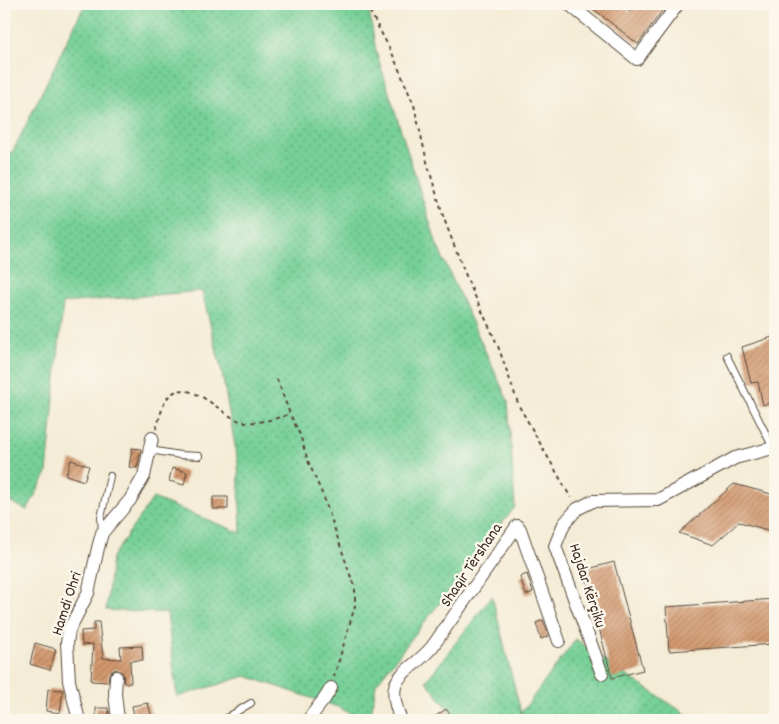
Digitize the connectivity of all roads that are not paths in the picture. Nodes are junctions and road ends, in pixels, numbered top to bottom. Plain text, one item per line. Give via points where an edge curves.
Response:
1 (571, 4) edge
2 (678, 4) edge
3 (727, 356) dead end
4 (151, 444) joint
5 (774, 450) edge
6 (199, 456) dead end
7 (110, 476) dead end
8 (102, 534) junction
9 (559, 641) dead end
10 (602, 674) dead end
11 (116, 677) dead end
12 (331, 688) road end
13 (251, 703) dead end
14 (79, 720) edge
15 (118, 720) edge
16 (224, 720) edge
17 (308, 720) edge
18 (401, 720) edge

1 - 2 street via 637,60
3 - 5 lane
4 - 6 lane via 180,455
4 - 8 street, Hamdi Ohri via 140,484
5 - 10 street, Hajdar Kërçiku via 735,458 658,500 593,501 577,509 564,524 556,546
7 - 8 lane via 101,518
8 - 14 street, Hamdi Ohri via 88,593 69,630 67,643 69,681
9 - 18 street, Shaqir Tërshana via 517,526 432,647 396,681 393,695
11 - 15 street
12 - 17 street
13 - 16 lane

